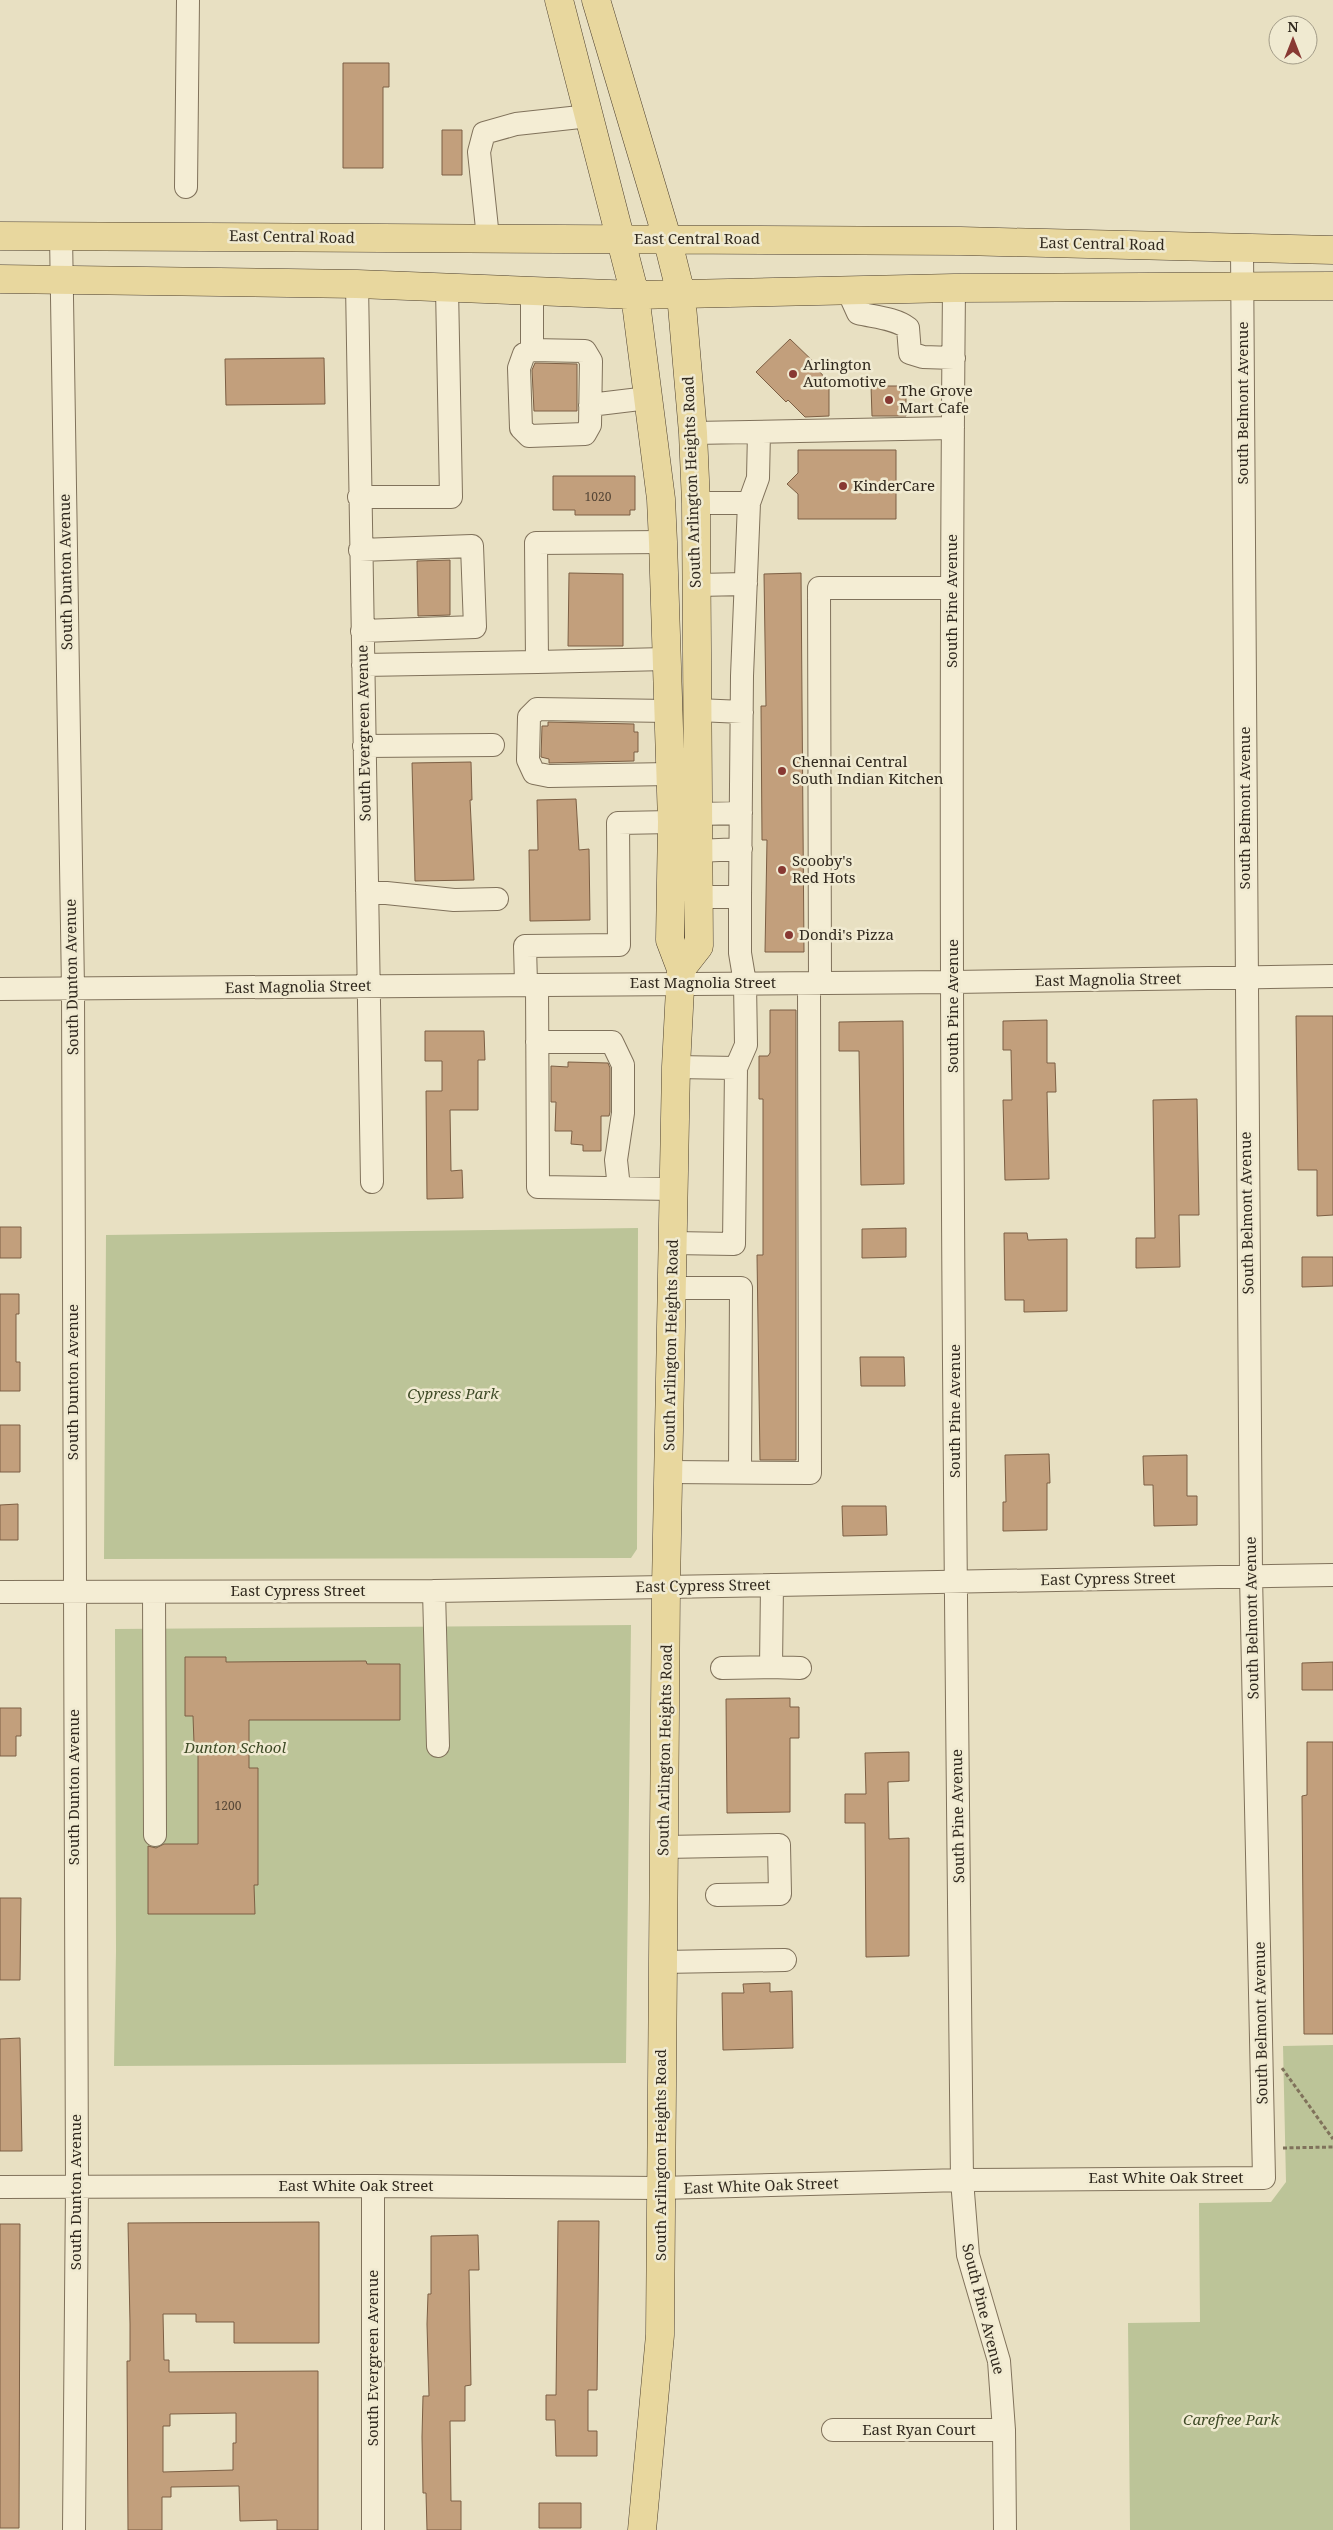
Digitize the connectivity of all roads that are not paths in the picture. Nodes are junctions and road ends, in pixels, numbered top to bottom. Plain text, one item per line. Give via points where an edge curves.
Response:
1 (188, 0) edge
2 (559, 0) edge
3 (596, 0) edge
4 (589, 116) junction
5 (186, 187) dead end
6 (0, 222) edge
7 (61, 235) junction
8 (0, 236) edge
9 (488, 238) junction
10 (667, 238) junction
11 (621, 239) junction
12 (1242, 248) junction
13 (1333, 250) edge
14 (0, 279) edge
15 (62, 280) junction
16 (357, 284) junction
17 (1243, 286) junction
18 (1333, 286) edge
19 (447, 288) junction
20 (954, 288) junction
21 (532, 291) junction
22 (848, 291) junction
23 (680, 294) junction
24 (635, 295) junction
25 (532, 350) junction
26 (954, 358) junction
27 (648, 398) junction
28 (590, 405) junction
29 (953, 428) junction
30 (759, 432) junction
31 (693, 433) junction
32 (359, 497) junction
33 (696, 503) junction
34 (749, 503) junction
35 (663, 542) junction
36 (360, 550) junction
37 (746, 584) junction
38 (697, 585) junction
39 (952, 588) junction
40 (362, 631) junction
41 (666, 660) junction
42 (537, 662) junction
43 (363, 665) junction
44 (698, 710) junction
45 (668, 711) junction
46 (742, 712) junction
47 (493, 745) dead end
48 (364, 746) junction
49 (670, 774) junction
50 (741, 813) junction
51 (697, 814) junction
52 (672, 822) junction
53 (741, 849) junction
54 (697, 851) junction
55 (367, 891) junction
56 (698, 897) junction
57 (740, 897) junction
58 (498, 899) dead end
59 (680, 976) junction
60 (1333, 976) edge
61 (1245, 978) junction
62 (814, 982) junction
63 (953, 982) junction
64 (745, 983) junction
65 (531, 984) junction
66 (368, 987) junction
67 (0, 989) edge
68 (73, 989) junction
69 (537, 1042) junction
70 (676, 1067) junction
71 (736, 1068) junction
72 (372, 1182) dead end
73 (619, 1188) junction
74 (674, 1189) junction
75 (673, 1243) junction
76 (672, 1288) junction
77 (668, 1472) junction
78 (740, 1472) junction
79 (1333, 1575) edge
80 (1250, 1576) junction
81 (956, 1582) junction
82 (772, 1585) junction
83 (666, 1587) junction
84 (73, 1591) junction
85 (434, 1591) junction
86 (0, 1592) edge
87 (154, 1592) junction
88 (771, 1667) junction
89 (722, 1668) dead end
90 (800, 1668) dead end
91 (438, 1746) dead end
92 (155, 1835) dead end
93 (664, 1847) junction
94 (717, 1895) dead end
95 (785, 1960) dead end
96 (662, 1962) junction
97 (1264, 2178) joint
98 (962, 2180) junction
99 (373, 2186) junction
100 (0, 2187) edge
101 (77, 2187) junction
102 (660, 2188) junction
103 (833, 2430) dead end
104 (1004, 2430) junction
105 (74, 2530) edge
106 (373, 2530) edge
107 (642, 2530) edge
108 (1005, 2530) edge

1 - 5 street
2 - 4 main road, South Arlington Heights Road
3 - 10 main road, South Arlington Heights Road
4 - 9 street via 516,124 484,133 479,152
4 - 11 main road, South Arlington Heights Road
6 - 7 main road
7 - 8 main road
7 - 9 main road, East Central Road
7 - 15 street, South Dunton Avenue
9 - 11 main road, East Central Road
10 - 11 main road, East Central Road
10 - 12 main road, East Central Road
10 - 23 main road, South Arlington Heights Road
11 - 24 main road, South Arlington Heights Road
12 - 13 main road, East Central Road
12 - 17 street, South Belmont Avenue
14 - 15 main road
15 - 16 main road
15 - 68 street, South Dunton Avenue
16 - 19 main road
16 - 32 street, South Evergreen Avenue
17 - 18 main road
17 - 20 main road
17 - 61 street, South Belmont Avenue
19 - 21 main road
19 - 32 street via 451,497
20 - 22 main road
20 - 26 street, South Pine Avenue
21 - 24 main road
21 - 25 street
22 - 23 main road
22 - 26 street via 858,313 900,321 908,328 910,352 923,357
23 - 24 main road
23 - 31 main road, South Arlington Heights Road
24 - 27 main road, South Arlington Heights Road
25 - 28 street via 585,351 591,361
25 - 28 street via 524,354 519,368 521,428 529,436 585,434 590,425
26 - 29 street, South Pine Avenue
27 - 28 street
27 - 35 main road, South Arlington Heights Road
29 - 30 street
29 - 39 street, South Pine Avenue
30 - 31 street
30 - 34 street via 758,478
31 - 33 main road, South Arlington Heights Road
32 - 36 street, South Evergreen Avenue
33 - 34 street
33 - 38 main road, South Arlington Heights Road
34 - 37 street
35 - 41 main road, South Arlington Heights Road
35 - 42 street via 536,543
36 - 40 street, South Evergreen Avenue
36 - 40 street via 472,546 474,627
37 - 38 street
37 - 46 street
38 - 44 main road, South Arlington Heights Road
39 - 62 street via 819,588
39 - 63 street, South Pine Avenue
40 - 43 street, South Evergreen Avenue
41 - 42 street
41 - 45 main road, South Arlington Heights Road
42 - 43 street
43 - 48 street, South Evergreen Avenue
44 - 46 street
44 - 51 main road, South Arlington Heights Road
45 - 49 main road, South Arlington Heights Road
45 - 49 street via 537,709 529,718 528,760 534,773 549,776
46 - 50 street
47 - 48 street
48 - 55 street, South Evergreen Avenue
49 - 52 main road, South Arlington Heights Road
50 - 51 street
50 - 53 street
51 - 54 main road, South Arlington Heights Road
52 - 59 main road, South Arlington Heights Road via 670,940
52 - 65 street via 618,823 619,945 525,946
53 - 54 street
53 - 57 street
54 - 56 main road, South Arlington Heights Road
55 - 58 street via 454,900
55 - 66 street, South Evergreen Avenue
56 - 57 street
56 - 59 main road, South Arlington Heights Road via 699,946
57 - 64 street via 740,954
59 - 64 street, East Magnolia Street
59 - 65 street, East Magnolia Street
59 - 70 main road, South Arlington Heights Road
60 - 61 street, East Magnolia Street
61 - 63 street, East Magnolia Street
61 - 80 street, South Belmont Avenue
62 - 63 street, East Magnolia Street
62 - 64 street, East Magnolia Street
62 - 78 street via 810,1473
63 - 81 street, South Pine Avenue
64 - 71 street via 746,1046
65 - 66 street, East Magnolia Street
65 - 69 street
66 - 68 street, East Magnolia Street
66 - 72 street, South Evergreen Avenue
67 - 68 street, East Magnolia Street
68 - 84 street, South Dunton Avenue
69 - 73 street via 612,1042 623,1065 623,1113 616,1160
69 - 73 street via 538,1188
70 - 71 street
70 - 74 main road, South Arlington Heights Road
71 - 75 street via 734,1244
73 - 74 street
74 - 75 main road, South Arlington Heights Road
75 - 76 main road, South Arlington Heights Road
76 - 77 main road, South Arlington Heights Road
76 - 78 street via 741,1288
77 - 78 street
77 - 83 main road, South Arlington Heights Road
79 - 80 street, East Cypress Street
80 - 81 street, East Cypress Street
80 - 97 street, South Belmont Avenue
81 - 82 street, East Cypress Street
81 - 98 street, South Pine Avenue
82 - 83 street, East Cypress Street
82 - 88 street
83 - 85 street, East Cypress Street
83 - 93 main road, South Arlington Heights Road
84 - 86 street, East Cypress Street
84 - 87 street, East Cypress Street
84 - 101 street, South Dunton Avenue
85 - 87 street, East Cypress Street
85 - 91 street
87 - 92 street
88 - 89 street
88 - 90 street
93 - 94 street via 779,1845 780,1894
93 - 96 main road, South Arlington Heights Road
95 - 96 street
96 - 102 main road, South Arlington Heights Road
97 - 98 street, East White Oak Street
98 - 102 street, East White Oak Street
98 - 104 street, South Pine Avenue via 968,2255 999,2361
99 - 101 street, East White Oak Street
99 - 102 street, East White Oak Street
99 - 106 street, South Evergreen Avenue
100 - 101 street, East White Oak Street
101 - 105 street, South Dunton Avenue
102 - 107 main road, South Arlington Heights Road via 660,2334
103 - 104 street, East Ryan Court
104 - 108 street, South Pine Avenue

